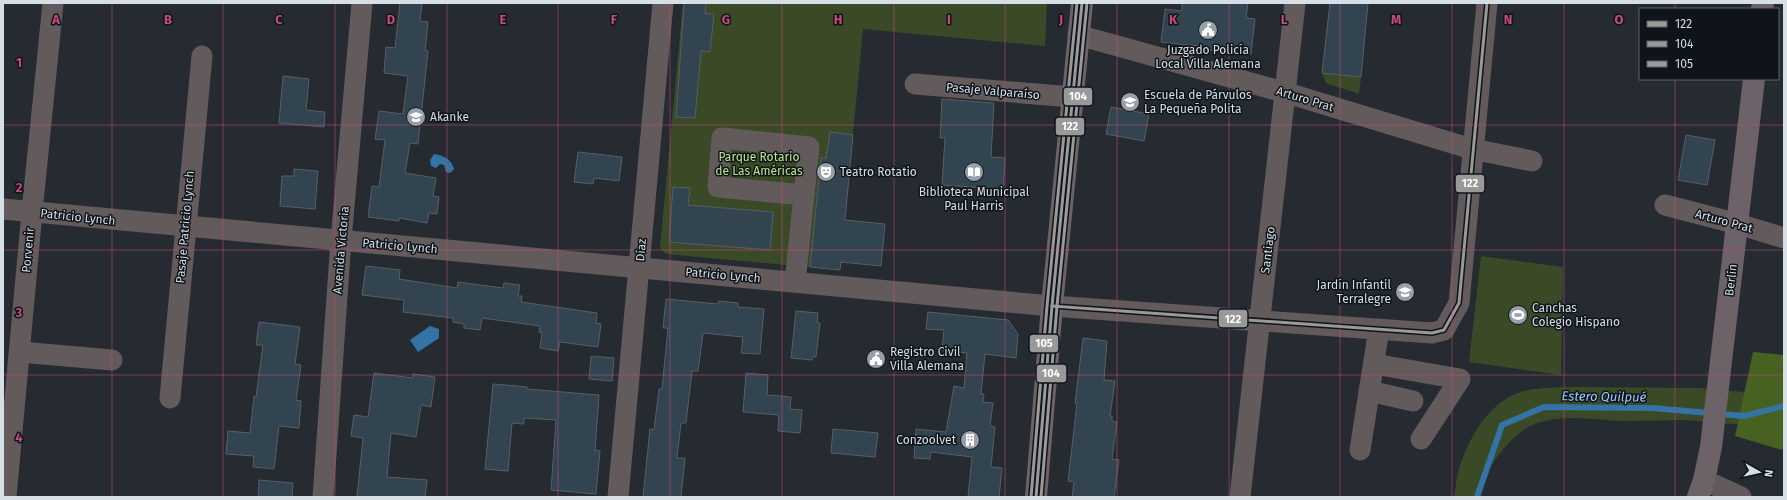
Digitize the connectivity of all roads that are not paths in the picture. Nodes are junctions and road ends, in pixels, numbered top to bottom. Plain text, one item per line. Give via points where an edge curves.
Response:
1 (53, 3) edge
2 (362, 3) edge
3 (663, 3) edge
4 (1082, 3) edge
5 (1295, 3) edge
6 (1487, 3) edge
7 (1078, 35) junction
8 (202, 56) dead end
9 (1754, 80) edge
10 (915, 84) dead end
11 (1287, 93) junction
12 (1072, 97) junction
13 (1472, 149) junction
14 (1532, 161) dead end
15 (804, 195) junction
16 (1664, 205) dead end
17 (3, 210) edge
18 (32, 212) junction
19 (1738, 224) junction
20 (185, 227) junction
21 (1784, 238) edge
22 (341, 240) junction
23 (639, 267) junction
24 (795, 282) junction
25 (1052, 306) junction
26 (1259, 322) junction
27 (1380, 329) junction
28 (20, 352) junction
29 (112, 360) dead end
30 (1374, 364) junction
31 (1369, 391) junction
32 (170, 398) dead end
33 (1413, 401) dead end
34 (1421, 439) dead end
35 (1360, 450) dead end
36 (1701, 488) edge
37 (6, 497) edge
38 (323, 497) edge
39 (618, 497) edge
40 (1036, 497) edge
41 (1240, 497) edge
42 (1740, 497) edge

1 - 18 street, Porvenir
2 - 22 street, Avenida Victoria
3 - 23 street, Díaz
4 - 7 main road
5 - 11 street, Santiago
6 - 13 street
7 - 11 street, Arturo Prat
7 - 12 main road
8 - 20 street, Pasaje Patricio Lynch
9 - 19 main road, Berlín
10 - 12 street, Pasaje Valparaíso
11 - 13 street, Arturo Prat
11 - 26 street, Santiago
12 - 25 main road
13 - 14 street, Arturo Prat
13 - 27 street, Patricio Lynch via 1459,303 1444,330 1432,333
15 - 15 street via 809,146 722,138 718,187
15 - 24 street
16 - 19 street, Arturo Prat
17 - 18 street, Patricio Lynch
18 - 20 street, Patricio Lynch
18 - 28 street, Porvenir
19 - 21 street, Arturo Prat
19 - 36 main road, Berlín via 1711,447
20 - 22 street, Patricio Lynch
20 - 32 street, Pasaje Patricio Lynch
22 - 23 street, Patricio Lynch
22 - 38 street, Avenida Victoria
23 - 24 street, Patricio Lynch
23 - 39 street, Díaz
24 - 25 street, Patricio Lynch
25 - 26 street, Patricio Lynch
25 - 40 main road
26 - 27 street, Patricio Lynch
26 - 41 street, Santiago
27 - 30 street
28 - 29 street
28 - 37 street, Porvenir
30 - 31 street
30 - 34 street via 1460,379
31 - 33 street
31 - 35 street
36 - 42 street

